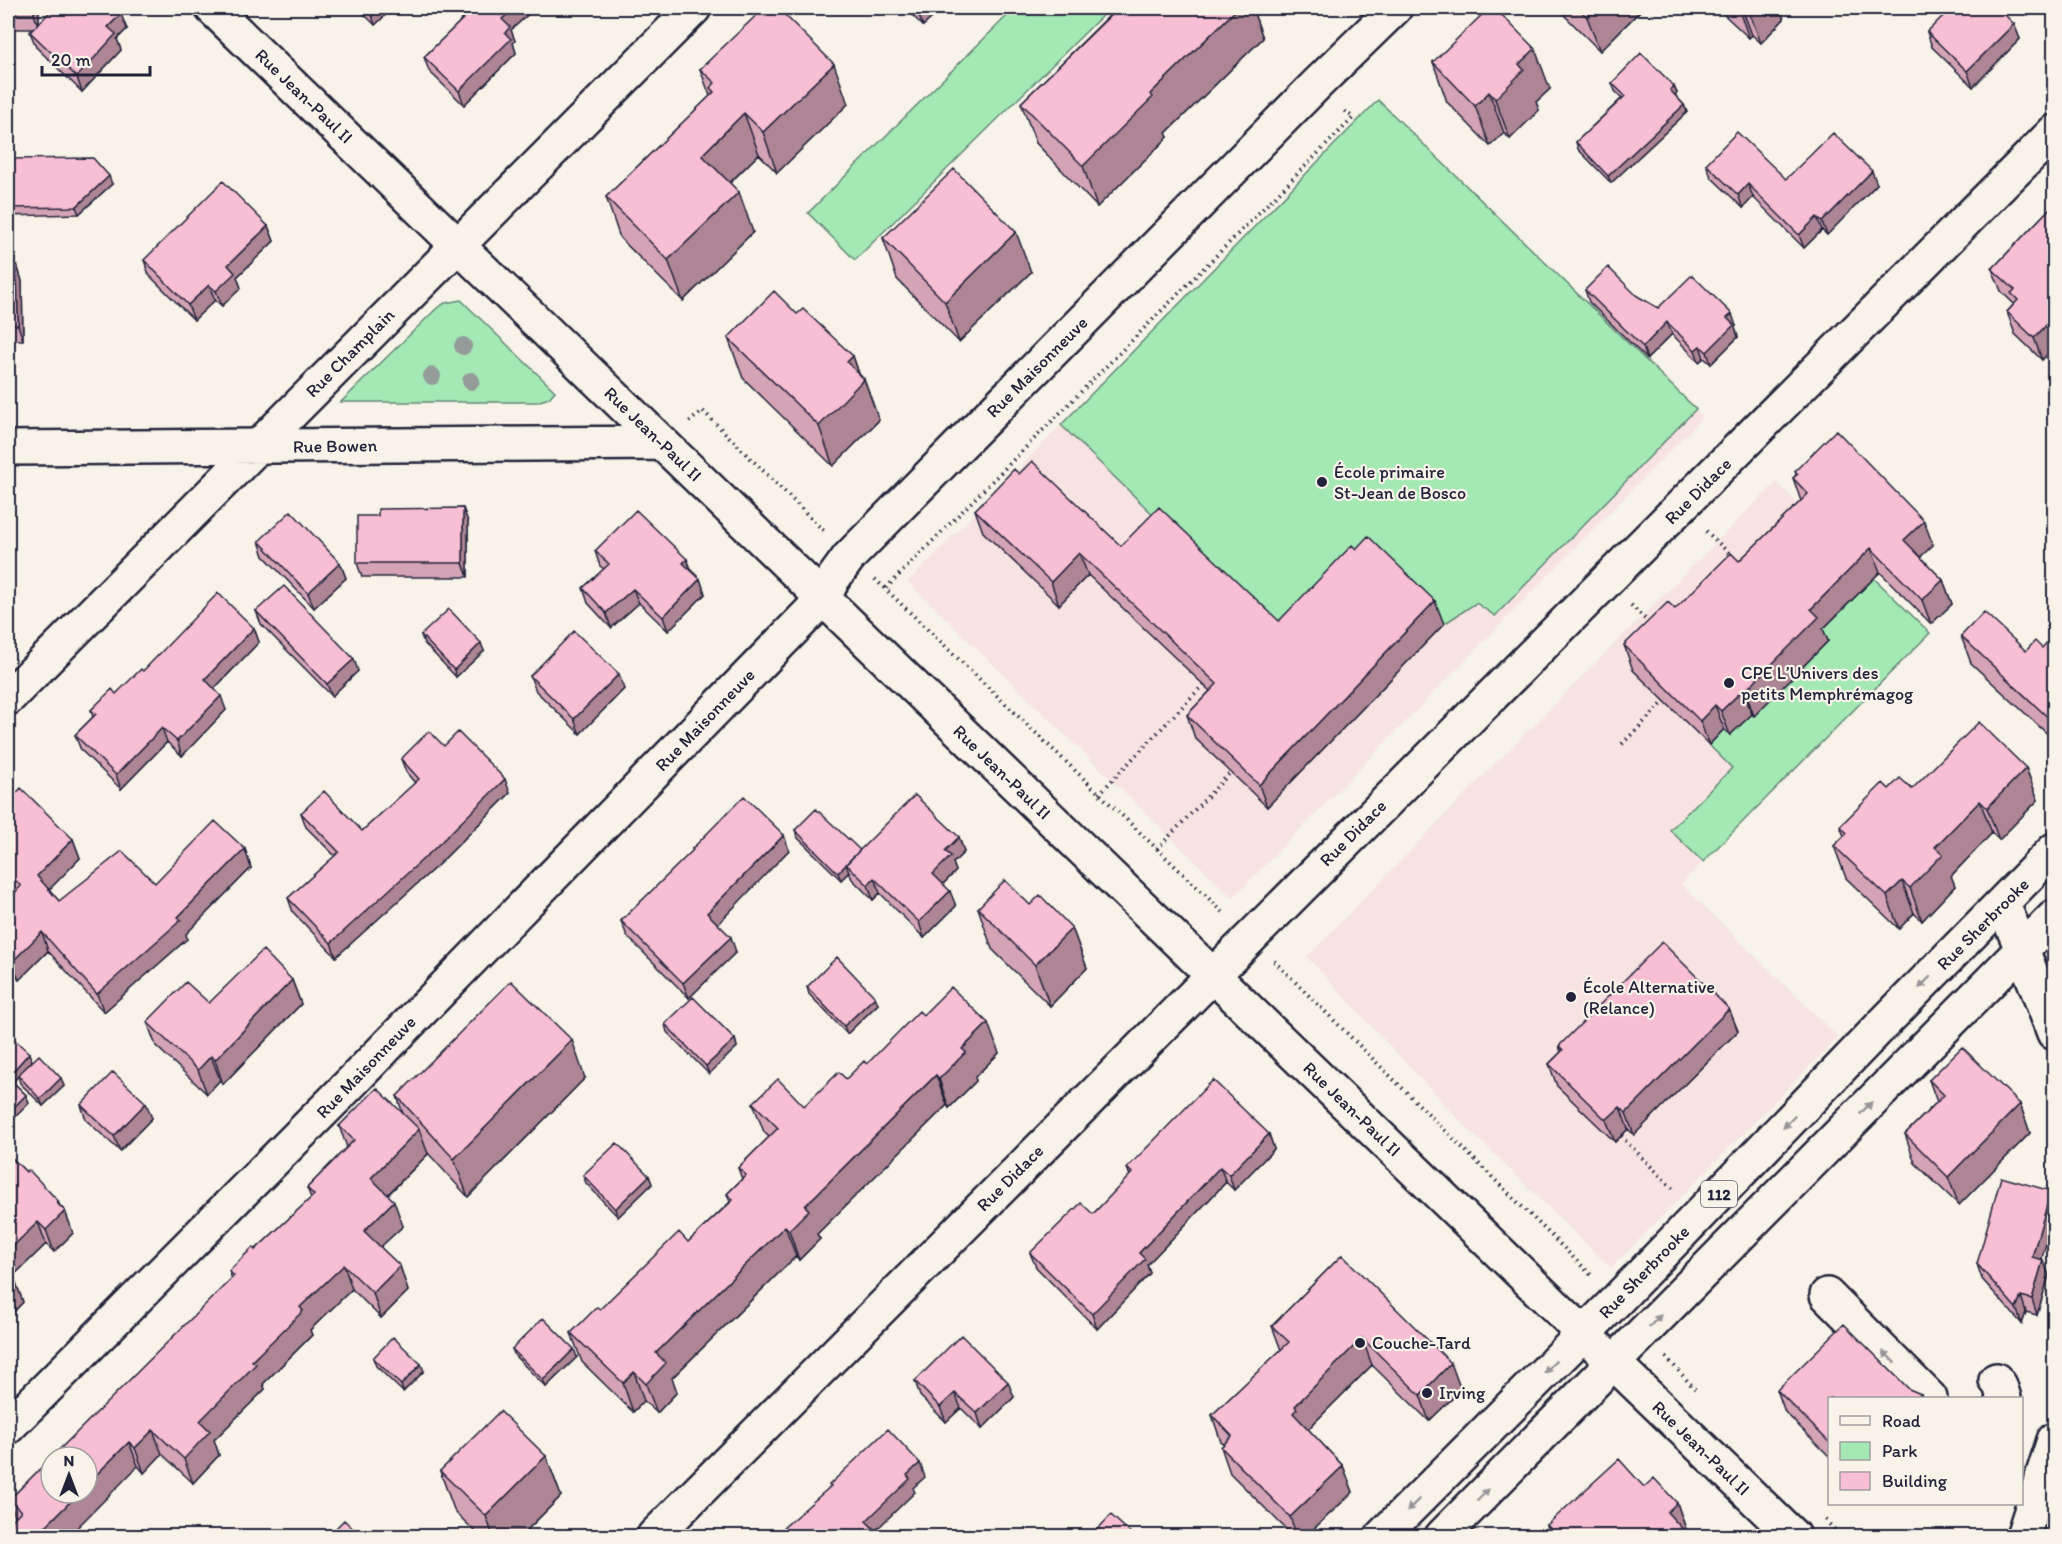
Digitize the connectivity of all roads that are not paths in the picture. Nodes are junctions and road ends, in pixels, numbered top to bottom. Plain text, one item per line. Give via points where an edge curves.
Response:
1 (212, 8) edge
2 (694, 8) edge
3 (1395, 8) edge
4 (2055, 132) edge
5 (458, 244) junction
6 (662, 443) junction
7 (258, 446) junction
8 (8, 448) edge
9 (823, 599) junction
10 (8, 698) edge
11 (2055, 850) edge
12 (2003, 905) junction
13 (2055, 917) edge
14 (2022, 950) junction
15 (1213, 975) junction
16 (2055, 1033) edge
17 (1827, 1295) dead end
18 (1583, 1333) junction
19 (1614, 1363) junction
20 (1929, 1397) edge
21 (8, 1427) edge
22 (2055, 1440) edge
23 (654, 1536) edge
24 (1382, 1536) edge
25 (1442, 1536) edge
26 (1792, 1536) edge
27 (2023, 1536) edge

1 - 5 street, Rue Jean-Paul II
2 - 5 street, Rue Champlain
3 - 9 street, Rue Maisonneuve via 849,557
4 - 15 street, Rue Didace
5 - 6 street, Rue Jean-Paul II
5 - 7 street, Rue Champlain
6 - 7 street, Rue Bowen
6 - 9 street, Rue Jean-Paul II
7 - 8 street, Rue Bowen
7 - 10 street, Rue Champlain
9 - 15 street, Rue Jean-Paul II
9 - 21 street, Rue Maisonneuve via 349,1085
11 - 12 street, Rue Sherbrooke / 112
12 - 14 street
12 -> 18 street, Rue Sherbrooke / 112
13 - 14 street, 112
14 - 16 street
19 -> 14 street, 112
15 - 18 street, Rue Jean-Paul II
15 - 23 street, Rue Didace
20 -> 17 street
18 - 19 street, Rue Jean-Paul II
18 -> 24 street, Rue Sherbrooke / 112
25 -> 19 street, 112
19 - 26 street, Rue Jean-Paul II
22 - 27 street

